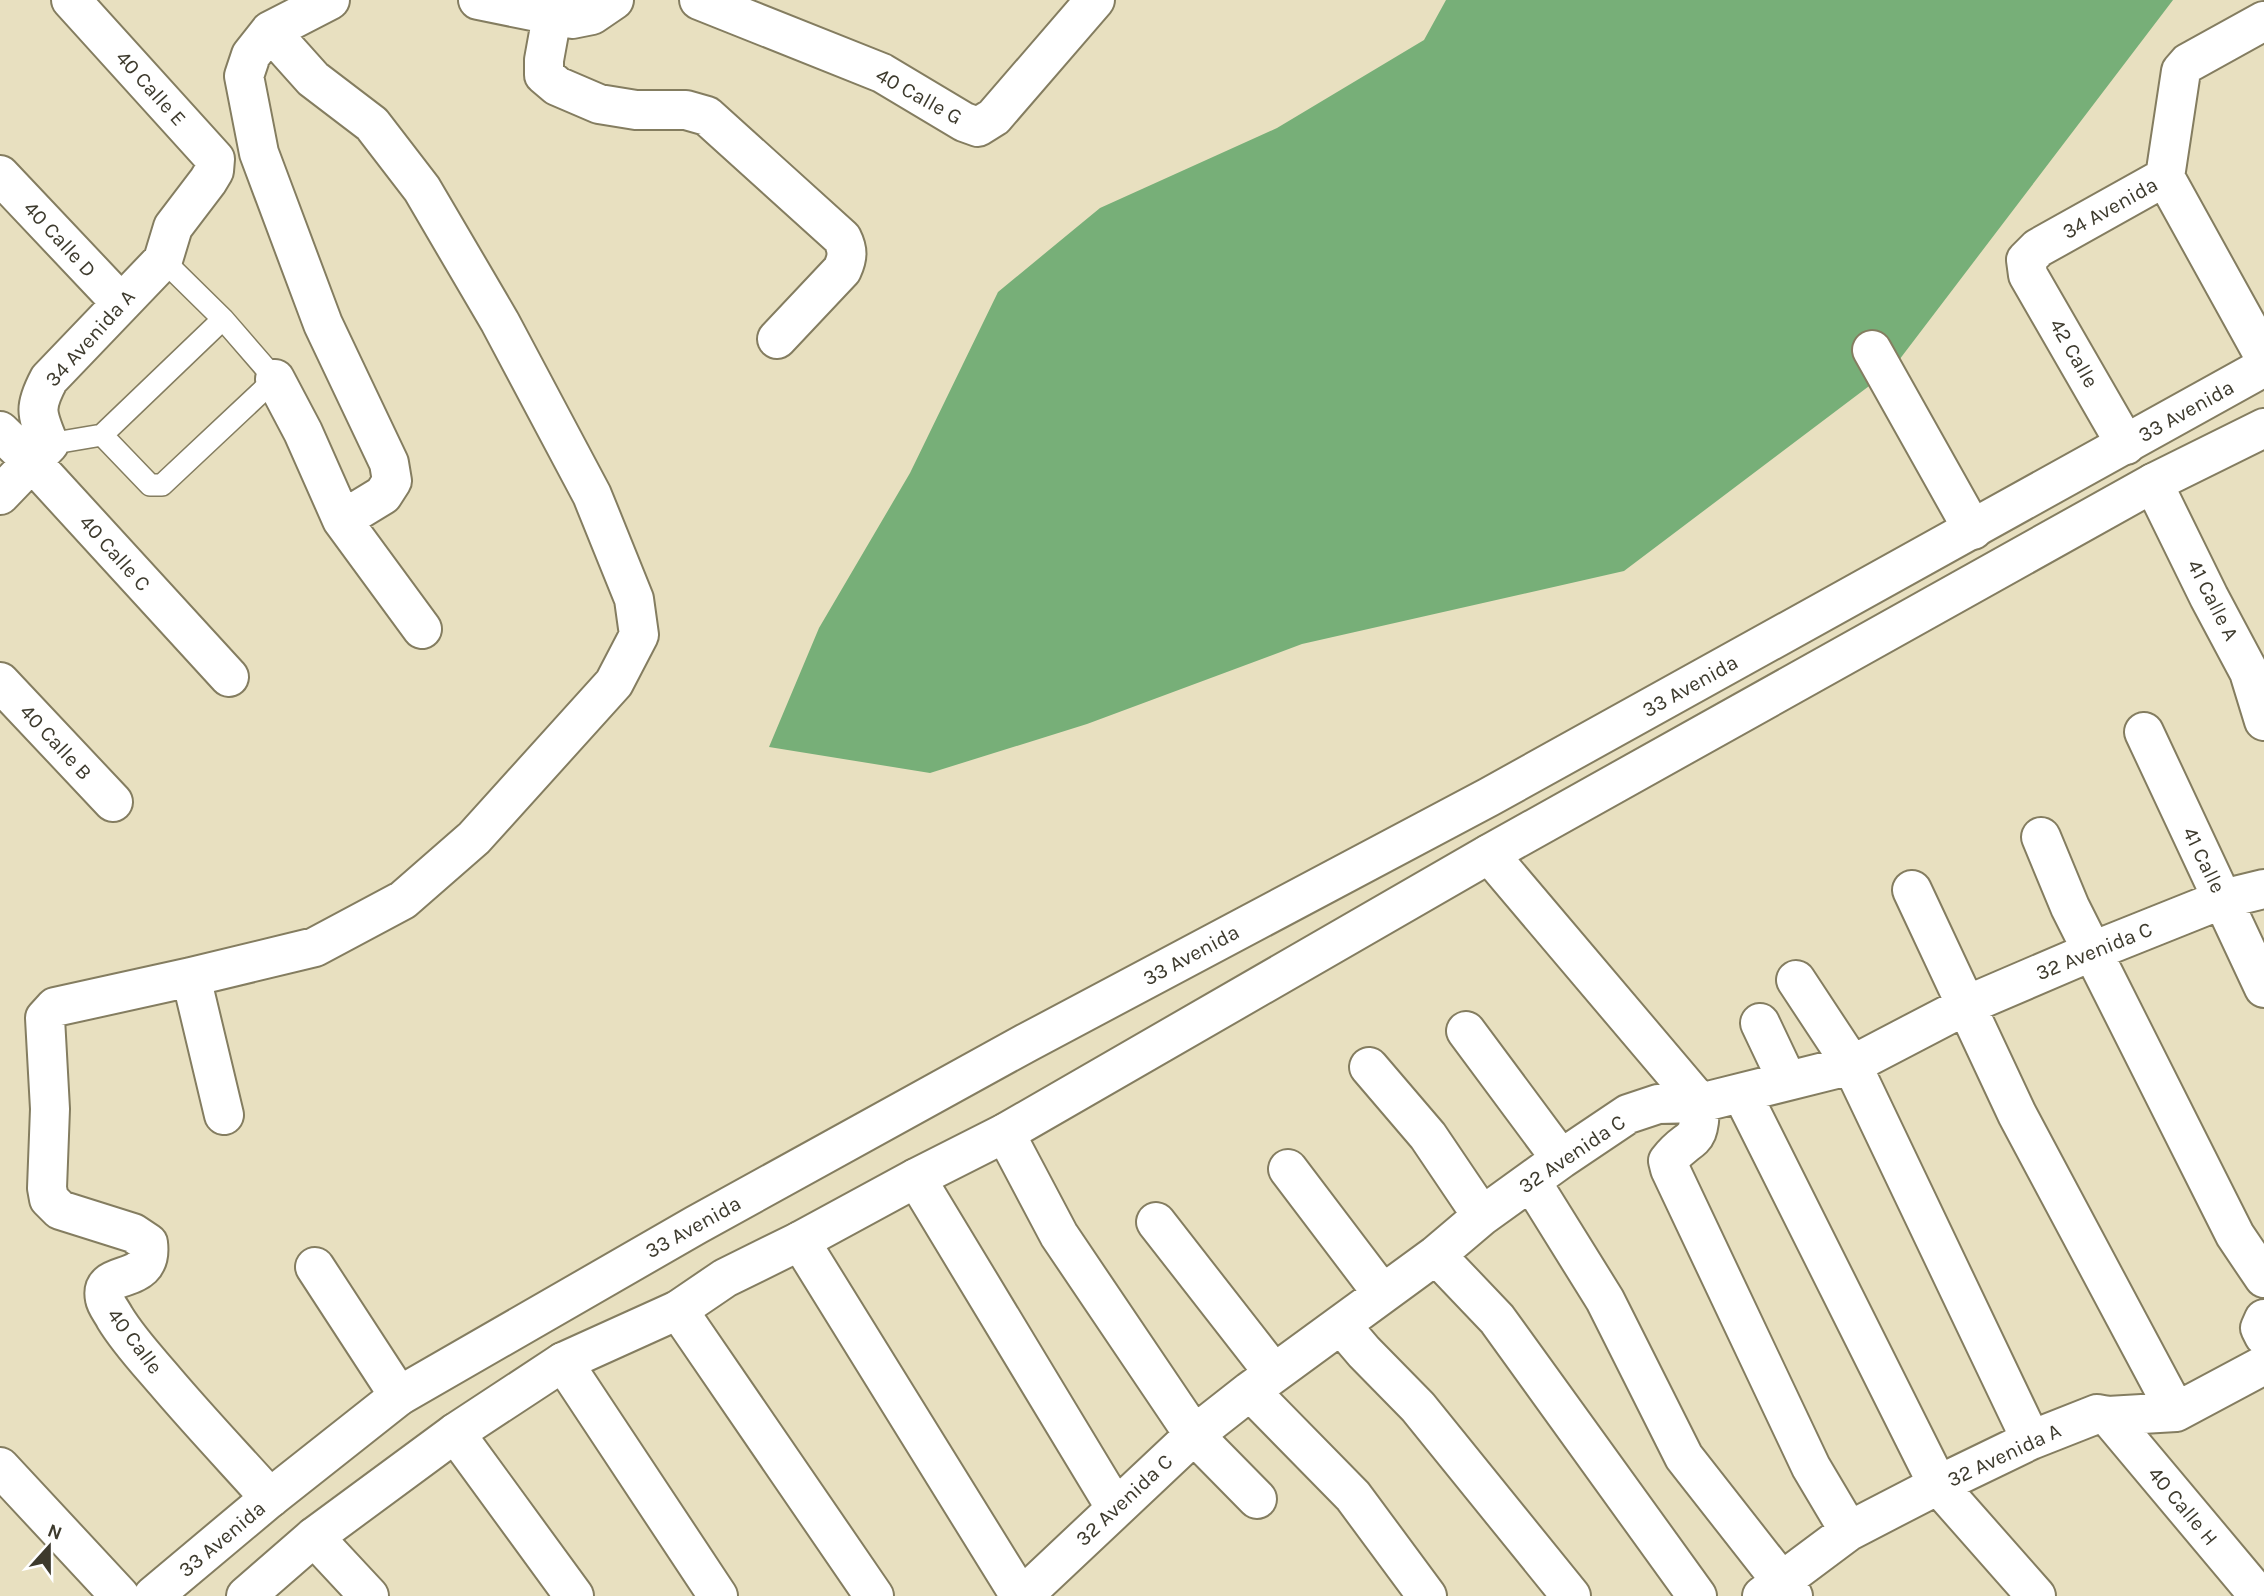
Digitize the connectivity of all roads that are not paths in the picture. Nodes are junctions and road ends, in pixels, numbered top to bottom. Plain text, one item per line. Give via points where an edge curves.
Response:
1 (71, 0) edge
2 (330, 0) edge
3 (478, 0) edge
4 (614, 0) edge
5 (699, 0) edge
6 (1095, 0) edge
7 (552, 16) junction
8 (2264, 20) edge
9 (270, 31) junction
10 (0, 175) edge
11 (2165, 177) junction
12 (208, 181) joint
13 (163, 260) junction
14 (2026, 260) joint
15 (120, 302) junction
16 (223, 319) junction
17 (777, 339) dead end
18 (1872, 351) dead end
19 (2264, 356) edge
20 (2264, 367) edge
21 (275, 379) junction
22 (2264, 428) edge
23 (0, 431) edge
24 (102, 435) junction
25 (2126, 444) junction
26 (41, 453) junction
27 (2153, 483) junction
28 (0, 495) edge
29 (342, 520) junction
30 (1973, 530) junction
31 (422, 629) dead end
32 (229, 677) dead end
33 (0, 682) edge
34 (2264, 721) edge
35 (2144, 732) dead end
36 (113, 802) dead end
37 (2041, 837) dead end
38 (1489, 854) junction
39 (2264, 889) edge
40 (1912, 890) dead end
41 (2223, 899) junction
42 (2092, 951) junction
43 (191, 977) junction
44 (1796, 979) dead end
45 (2264, 988) edge
46 (1967, 1005) junction
47 (1759, 1023) dead end
48 (1466, 1031) dead end
49 (1853, 1065) junction
50 (1369, 1068) dead end
51 (1787, 1080) junction
52 (1742, 1094) junction
53 (1700, 1103) junction
54 (224, 1115) dead end
55 (1005, 1133) junction
56 (1288, 1170) dead end
57 (1546, 1170) junction
58 (916, 1178) junction
59 (1482, 1216) junction
60 (1156, 1222) dead end
61 (696, 1224) junction
62 (800, 1241) junction
63 (1436, 1255) junction
64 (315, 1267) dead end
65 (725, 1278) junction
66 (2264, 1278) edge
67 (1382, 1293) junction
68 (678, 1310) junction
69 (2264, 1319) edge
70 (1340, 1325) junction
71 (2264, 1336) edge
72 (563, 1362) junction
73 (2264, 1365) edge
74 (1262, 1381) junction
75 (399, 1396) junction
76 (2176, 1412) junction
77 (2108, 1416) junction
78 (455, 1433) junction
79 (1194, 1435) junction
80 (2031, 1440) junction
81 (0, 1467) edge
82 (1938, 1485) junction
83 (270, 1498) junction
84 (1256, 1499) dead end
85 (1115, 1507) junction
86 (1849, 1531) junction
87 (314, 1537) junction
88 (1778, 1591) edge
89 (120, 1596) edge
90 (153, 1596) edge
91 (246, 1596) edge
92 (369, 1596) edge
93 (574, 1596) edge
94 (718, 1596) edge
95 (874, 1596) edge
96 (1022, 1596) edge
97 (1427, 1596) edge
98 (1571, 1596) edge
99 (1697, 1596) edge
100 (2036, 1596) edge
101 (2259, 1596) edge

1 - 12 street, 40 Calle E via 215,159
2 - 9 street
3 - 7 street
4 - 7 street via 592,15
5 - 6 street, 40 Calle G via 882,74 978,127 994,117
7 - 17 street via 544,75 557,86 599,104 686,110 707,116 842,238 847,250 842,270
8 - 11 street, 34 Avenida via 2181,71
9 - 29 street via 251,55 244,76 259,153 323,324 389,463 392,481 383,495
9 - 43 street via 313,79 372,124 422,189 500,322 592,495 634,599 639,635 614,683 474,838 403,900 316,947
10 - 15 street, 40 Calle D
11 - 14 street, 34 Avenida via 2038,248
11 - 19 street
12 - 13 street, 34 Avenida A via 173,227
13 - 15 street, 34 Avenida A
13 - 16 lane
14 - 25 street, 42 Calle via 2028,275
15 - 26 street, 34 Avenida A via 48,379 38,399
16 - 21 lane
16 - 24 lane
18 - 30 street
20 - 25 street, 33 Avenida
21 - 24 lane via 162,485 150,485
21 - 29 street
22 - 27 street
23 - 26 street, 40 Calle C
24 - 26 lane
25 - 30 street, 33 Avenida
26 - 28 street
26 - 32 street, 40 Calle C
27 - 34 street, 41 Calle A via 2249,672
27 - 38 street
29 - 31 street
30 - 61 street, 33 Avenida
33 - 36 street, 40 Calle B
35 - 41 street, 41 Calle
37 - 42 street
38 - 53 street
38 - 55 street
39 - 41 street, 32 Avenida C
40 - 46 street
41 - 42 street, 32 Avenida C
41 - 45 street, 41 Calle
42 - 46 street, 32 Avenida C
42 - 66 street via 2235,1235
43 - 54 street
43 - 83 street, 40 Calle via 55,1007 45,1018 50,1109 47,1188 49,1199 60,1210 133,1233 148,1243 147,1263 114,1280 105,1299 126,1335
44 - 49 street
46 - 49 street, 32 Avenida C
46 - 76 street via 2017,1114
47 - 51 street
48 - 57 street
49 - 51 street, 32 Avenida C
49 - 80 street
50 - 59 street via 1428,1136
51 - 52 street, 32 Avenida C
52 - 53 street, 32 Avenida C
52 - 82 street
53 - 57 street, 32 Avenida C via 1658,1104 1628,1114
53 - 86 street via 1699,1130 1668,1161 1670,1170 1811,1467
55 - 58 street
55 - 79 street via 1059,1236
56 - 67 street
57 - 59 street, 32 Avenida C
57 - 88 street via 1684,1457
58 - 62 street
58 - 85 street
59 - 63 street, 32 Avenida C
60 - 74 street
61 - 65 street
61 - 75 street, 33 Avenida
62 - 65 street
62 - 96 street
63 - 67 street, 32 Avenida C
63 - 99 street via 1497,1320
64 - 75 street
65 - 68 street
67 - 70 street, 32 Avenida C
68 - 72 street
68 - 95 street
69 - 71 street via 2260,1328
70 - 74 street, 32 Avenida C
70 - 98 street via 1418,1406
72 - 78 street
72 - 94 street
73 - 76 street, 32 Avenida A
74 - 79 street, 32 Avenida C
74 - 97 street
75 - 83 street, 33 Avenida
76 - 77 street, 32 Avenida A
77 - 80 street, 32 Avenida A via 2096,1414
77 - 101 street, 40 Calle H
78 - 87 street
78 - 93 street
79 - 84 street
79 - 85 street, 32 Avenida C
80 - 82 street, 32 Avenida A
81 - 89 street
82 - 86 street, 32 Avenida A
82 - 100 street
83 - 90 street, 33 Avenida
85 - 96 street, 32 Avenida C
86 - 88 street, 32 Avenida A
87 - 91 street
87 - 92 street

